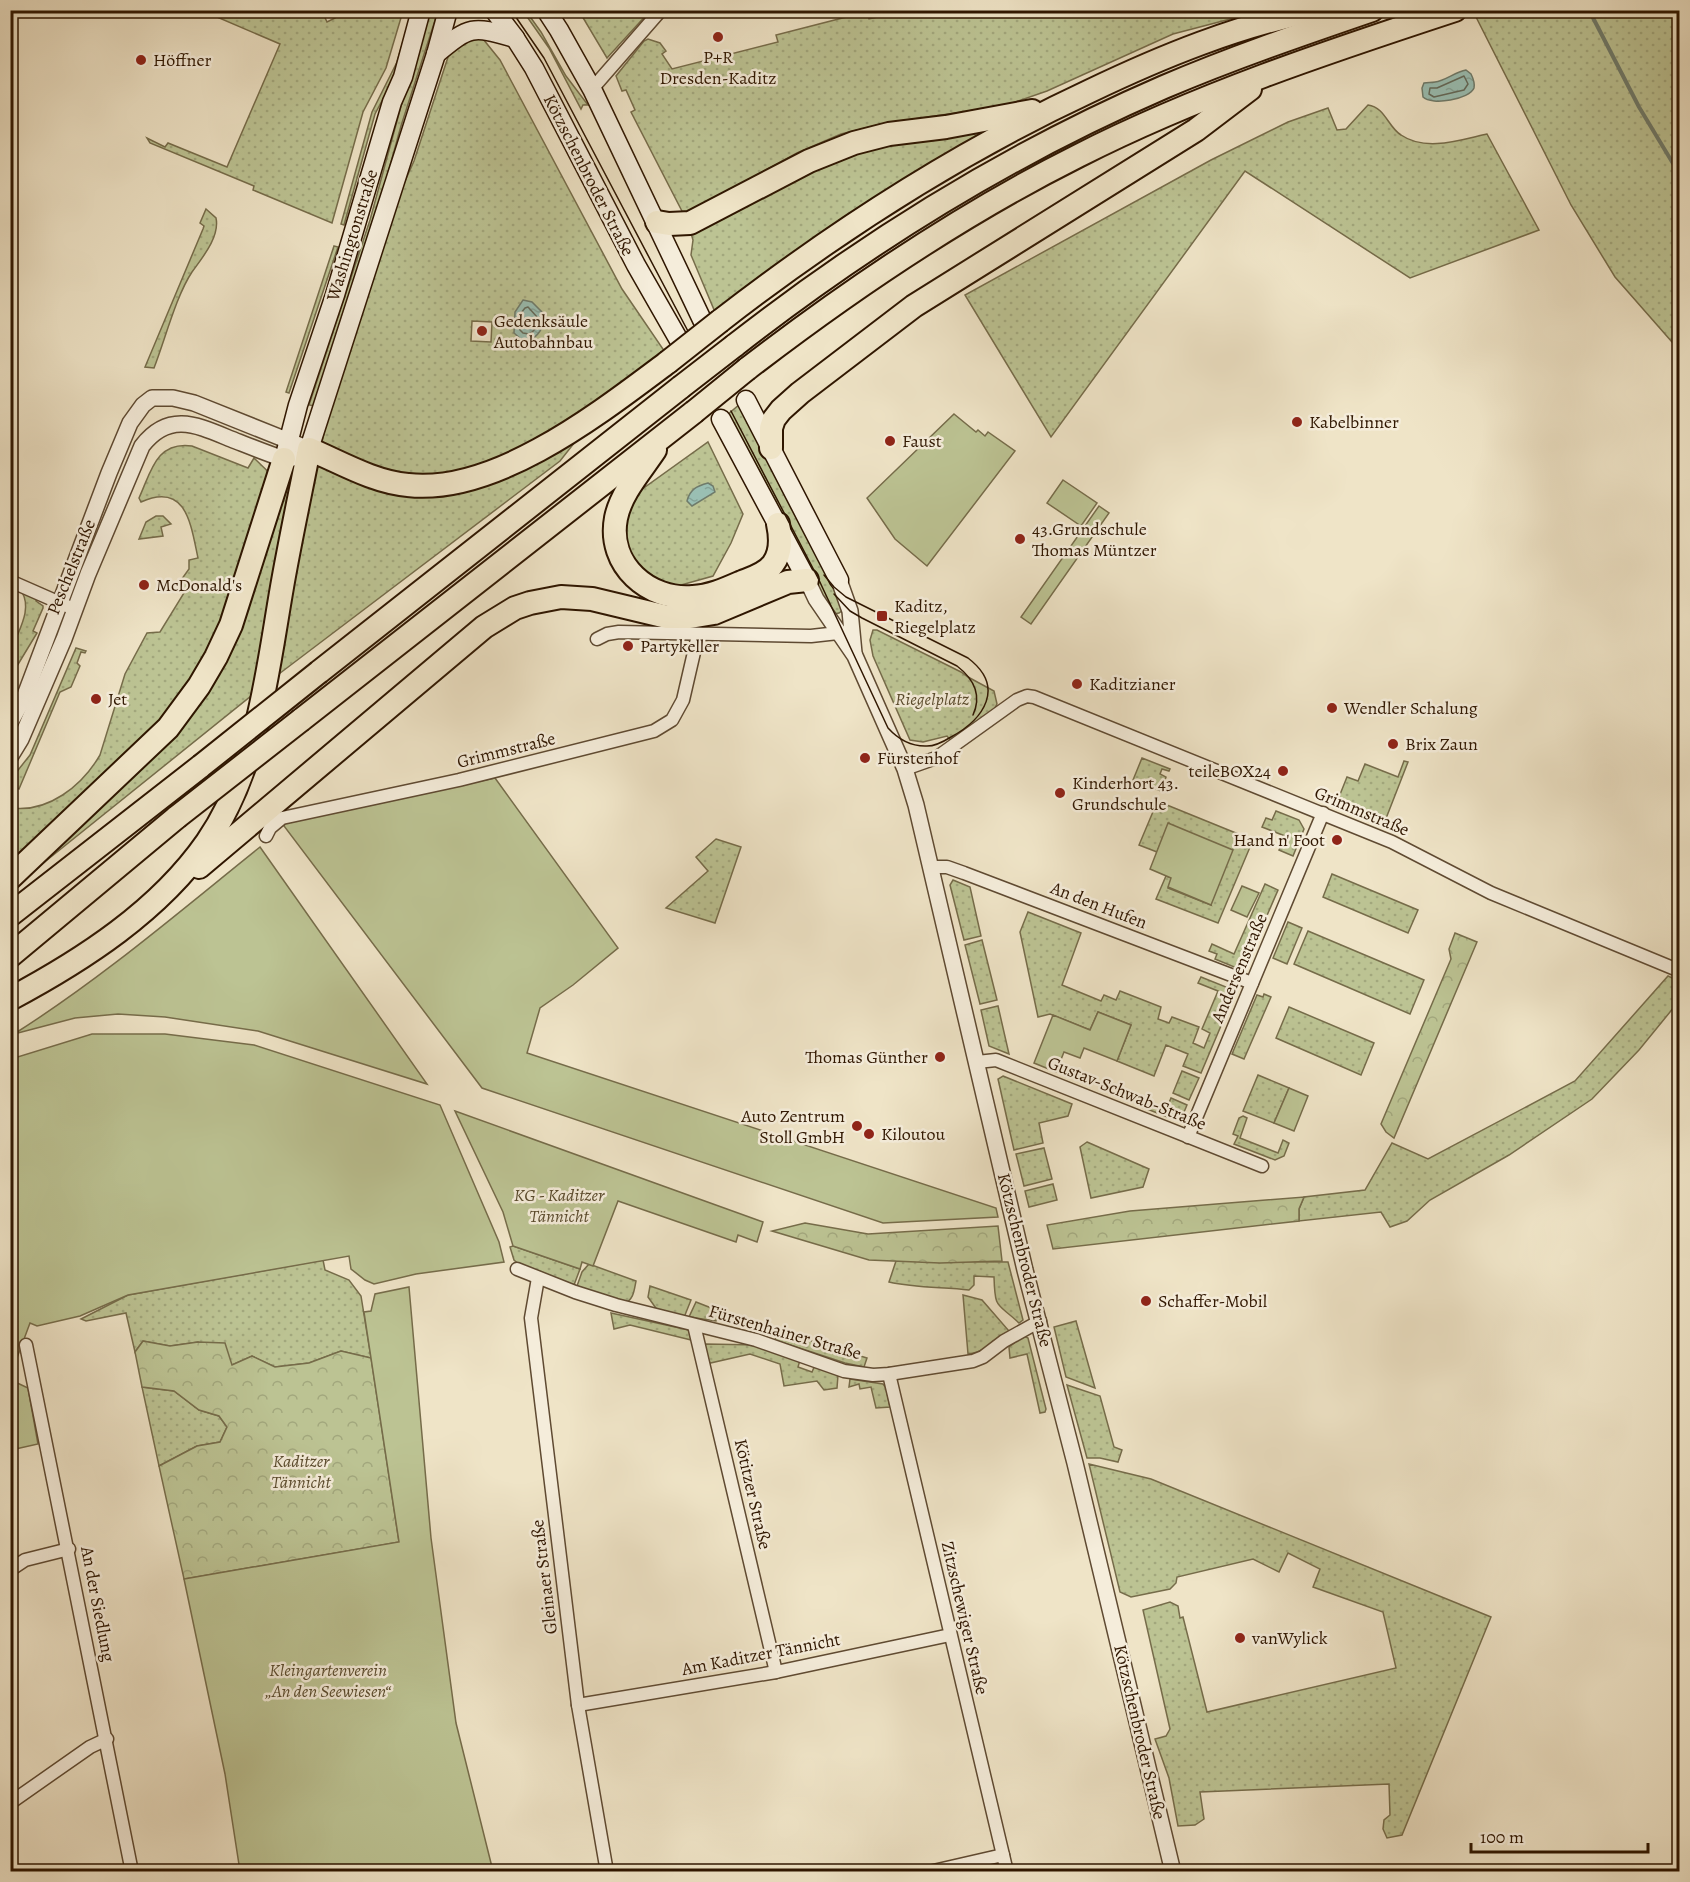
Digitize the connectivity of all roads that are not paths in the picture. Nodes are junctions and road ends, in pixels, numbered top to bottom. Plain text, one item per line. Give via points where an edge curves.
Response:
1 (421, 10) edge
2 (448, 10) edge
3 (494, 10) edge
4 (546, 10) edge
5 (661, 10) edge
6 (1316, 10) edge
7 (1372, 10) edge
8 (1455, 10) edge
9 (515, 38) junction
10 (436, 54) junction
11 (1270, 74) junction
12 (592, 89) junction
13 (1065, 102) junction
14 (657, 222) junction
15 (712, 322) junction
16 (680, 342) tunnel mouth
17 (746, 400) tunnel mouth
18 (722, 419) tunnel mouth
19 (666, 434) junction
20 (771, 448) junction
21 (294, 450) junction
22 (778, 524) junction
23 (807, 580) junction
24 (839, 580) joint
25 (10, 581) edge
26 (60, 602) junction
27 (74, 609) junction
28 (838, 633) junction
29 (698, 635) junction
30 (597, 639) dead end
31 (855, 656) junction
32 (10, 723) edge
33 (10, 757) edge
34 (905, 769) junction
35 (1323, 813) junction
36 (266, 836) dead end
37 (932, 867) junction
38 (10, 878) edge
39 (164, 891) junction
40 (10, 915) edge
41 (10, 956) edge
42 (1680, 971) edge
43 (1252, 983) junction
44 (10, 999) edge
45 (977, 1062) junction
46 (1188, 1137) junction
47 (1262, 1166) dead end
48 (517, 1269) dead end
49 (538, 1278) junction
50 (1040, 1321) junction
51 (694, 1325) junction
52 (26, 1345) dead end
53 (890, 1374) junction
54 (69, 1549) junction
55 (10, 1570) edge
56 (951, 1635) junction
57 (776, 1672) junction
58 (578, 1705) junction
59 (107, 1739) junction
60 (10, 1803) edge
61 (1003, 1855) junction
62 (132, 1872) edge
63 (607, 1872) edge
64 (929, 1872) edge
65 (1007, 1872) edge
66 (1173, 1872) edge

1 - 21 main road, Washingtonstraße via 298,405
2 - 10 main road, Washingtonstraße
3 - 9 main road, Kötzschenbroder Straße
4 - 12 main road
5 - 12 street
6 - 13 highway via 1231,32 1151,62
7 - 40 highway, bridge via 1215,66 1142,97 1058,137 904,224 734,346
8 - 11 highway
9 - 10 main road via 474,29 460,34
9 - 16 main road, Kötzschenbroder Straße
10 - 21 main road, Washingtonstraße
11 - 19 highway, bridge via 1126,133 988,204 829,307
11 - 20 highway via 1196,130 914,306 781,410 771,428
12 - 14 main road
13 - 14 highway via 854,143 809,161 690,223
13 - 15 highway via 888,201
14 - 15 main road
15 - 21 highway, bridge via 668,362 592,418 503,467 456,483 408,486 388,482
17 - 20 main road, Kötzschenbroder Straße
18 - 22 main road, Kötzschenbroder Straße
19 - 22 highway via 625,496 616,518 619,553 627,570 641,583 670,597 692,597 747,580 770,568 776,559 780,546
19 - 41 highway, bridge via 177,817
20 - 24 main road, Kötzschenbroder Straße
21 - 26 street, Peschelstraße via 194,403 152,398 130,423
21 - 27 street, Peschelstraße via 195,425 181,423 159,429 142,446
21 - 38 highway via 231,625 199,686 168,728
21 - 39 highway via 284,575 267,679 250,748 218,824 194,859
22 - 23 main road, Kötzschenbroder Straße
23 - 28 street, Kötzschenbroder Straße
23 - 39 highway via 788,582 714,613 690,617 667,617 576,597 545,599 515,608 484,627 179,885
24 - 31 street, Kötzschenbroder Straße via 850,611
25 - 26 street, Peschelstraße
26 - 27 street
26 - 32 street, Peschelstraße via 24,698
27 - 33 street, Peschelstraße
28 - 29 street
28 - 31 street, Kötzschenbroder Straße
29 - 30 street via 619,632
29 - 36 street, Grimmstraße via 683,700 672,720 654,731 459,780 282,818
31 - 34 street, Kötzschenbroder Straße
34 - 35 street, Grimmstraße via 936,758 1027,696
34 - 37 street, Kötzschenbroder Straße
35 - 42 street, Grimmstraße via 1392,842 1491,893
35 - 43 street, Andersenstraße
37 - 43 street, An den Hufen via 964,873
37 - 45 street, Kötzschenbroder Straße
39 - 44 highway via 87,953
43 - 46 street, Andersenstraße
45 - 46 street, Gustav-Schwab-Straße via 996,1060
45 - 50 street, Kötzschenbroder Straße
46 - 47 street, Gustav-Schwab-Straße
48 - 49 street, Fürstenhainer Straße
49 - 51 street, Fürstenhainer Straße via 616,1305
49 - 58 street, Gleinaer Straße via 531,1318
50 - 53 street, Fürstenhainer Straße via 973,1361
50 - 66 street, Kötzschenbroder Straße
51 - 53 street, Fürstenhainer Straße via 756,1340 844,1371
51 - 57 street, Kötitzer Straße
52 - 54 street, An der Siedlung
53 - 56 street, Zitzschewiger Straße
54 - 55 street via 25,1560
54 - 59 street, An der Siedlung
56 - 57 street, Am Kaditzer Tännicht
56 - 61 street, Zitzschewiger Straße
57 - 58 street, Am Kaditzer Tännicht
58 - 63 street, Gleinaer Straße
59 - 60 street
59 - 62 street, An der Siedlung
61 - 64 street
61 - 65 street, Zitzschewiger Straße

